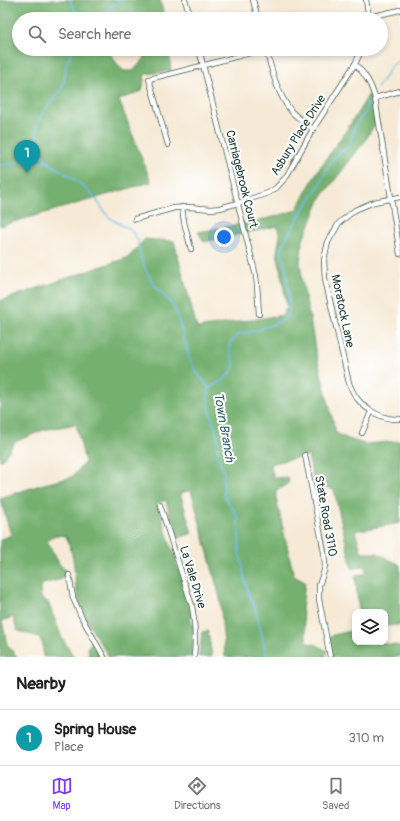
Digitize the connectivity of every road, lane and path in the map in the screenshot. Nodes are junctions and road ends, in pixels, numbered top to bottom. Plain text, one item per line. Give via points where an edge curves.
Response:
1 (186, 0) edge
2 (253, 0) edge
3 (366, 0) edge
4 (400, 10) edge
5 (189, 12) edge
6 (256, 12) edge
7 (368, 12) edge
8 (388, 13) edge
9 (201, 56) edge
10 (238, 56) edge
11 (268, 56) edge
12 (358, 56) edge
13 (354, 64) junction
14 (203, 65) junction
15 (400, 91) edge
16 (375, 98) junction
17 (313, 129) junction
18 (168, 145) dead end
19 (400, 197) edge
20 (391, 198) junction
21 (238, 203) junction
22 (182, 207) junction
23 (135, 219) dead end
24 (191, 249) dead end
25 (400, 254) edge
26 (259, 314) dead end
27 (372, 412) junction
28 (400, 419) edge
29 (362, 433) dead end
30 (305, 454) dead end
31 (160, 505) dead end
32 (69, 575) dead end
33 (104, 657) edge
34 (194, 657) edge
35 (330, 657) edge

1 - 5 street
2 - 6 street
3 - 7 street
4 - 8 street
9 - 14 street, Carriagebrook Court
10 - 14 street
11 - 17 street via 281,95 292,112
12 - 13 street, Asbury Place Drive
13 - 16 street via 363,72
13 - 17 street, Asbury Place Drive
14 - 18 street via 150,79
14 - 21 street, Carriagebrook Court
15 - 16 street
16 - 20 street
17 - 21 street, Asbury Place Drive via 286,177 276,188 268,194
19 - 20 street, Moratock Lane
20 - 25 street
20 - 27 street, Moratock Lane via 355,210 339,223 328,242 324,260 325,279 349,383 356,397
21 - 22 street, Asbury Place Drive via 211,209
21 - 26 street, Carriagebrook Court via 256,276
22 - 23 street, Asbury Place Drive
22 - 24 street
27 - 28 street, Moratock Lane
27 - 29 street
30 - 35 street, State Road 3110 via 324,552 325,565 319,585 319,599
31 - 34 street, La Vale Drive via 192,606 196,642
32 - 33 street via 73,598

